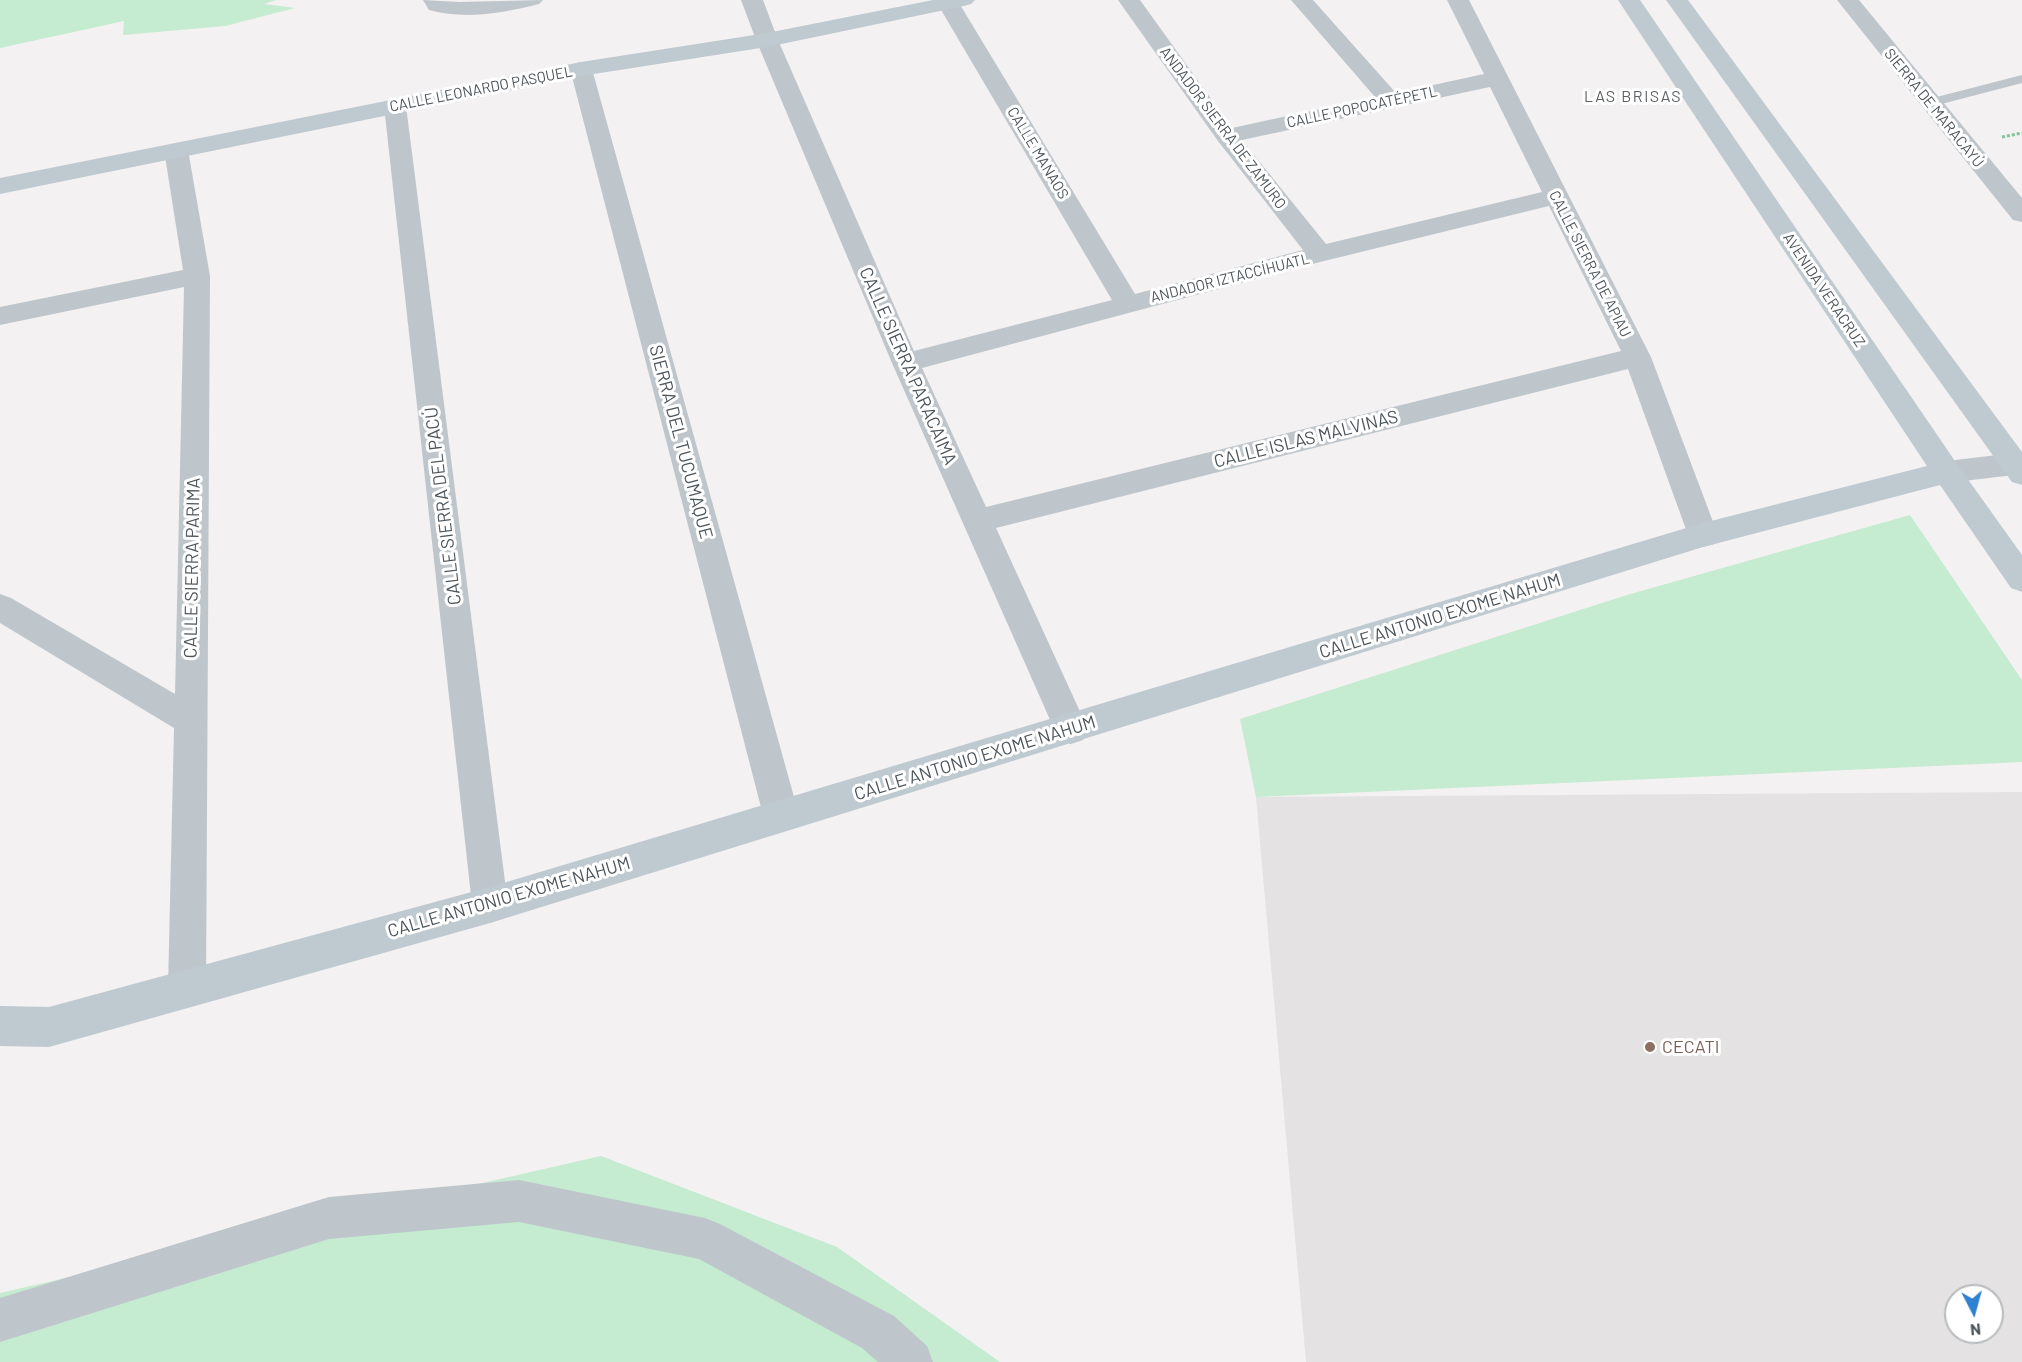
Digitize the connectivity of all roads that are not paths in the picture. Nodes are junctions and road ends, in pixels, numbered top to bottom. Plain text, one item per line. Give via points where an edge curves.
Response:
1 (532, 0) edge
2 (752, 0) edge
3 (1129, 0) edge
4 (1302, 0) edge
5 (1458, 0) edge
6 (1629, 0) edge
7 (1677, 0) edge
8 (1853, 1) edge
9 (956, 2) edge
10 (435, 3) edge
11 (767, 40) junction
12 (581, 69) junction
13 (1498, 78) junction
14 (2022, 80) edge
15 (1390, 100) junction
16 (1930, 102) junction
17 (395, 106) junction
18 (1226, 136) junction
19 (176, 150) junction
20 (0, 186) edge
21 (1556, 197) junction
22 (2022, 214) edge
23 (1320, 254) junction
24 (197, 276) junction
25 (1128, 304) junction
26 (0, 316) edge
27 (1637, 357) junction
28 (906, 363) junction
29 (2020, 467) edge
30 (1947, 472) junction
31 (976, 520) junction
32 (1703, 536) junction
33 (2022, 579) edge
34 (0, 608) edge
35 (189, 720) junction
36 (1071, 729) junction
37 (781, 815) junction
38 (490, 905) junction
39 (187, 988) junction
40 (0, 1026) edge
41 (0, 1320) edge
42 (911, 1362) edge

1 - 10 street via 455,10
2 - 11 street, CALLE SIERRA PARACAIMA
3 - 18 street, ANDADOR SIERRA DE ZAMURO
4 - 15 street
5 - 13 street, CALLE SIERRA DE APIAU
6 - 30 street, AVENIDA VERACRUZ
7 - 29 street
8 - 16 street, SIERRA DE MARACAYÚ
9 - 11 street, CALLE LEONARDO PASQUEL
9 - 25 street, CALLE MANAOS
11 - 12 street, CALLE LEONARDO PASQUEL
11 - 28 street, CALLE SIERRA PARACAIMA
12 - 17 street, CALLE LEONARDO PASQUEL
12 - 37 street, SIERRA DEL TUCUMAQUE
13 - 15 street, CALLE POPOCATÉPETL
13 - 21 street, CALLE SIERRA DE APIAU
14 - 16 lane
15 - 18 street, CALLE POPOCATÉPETL
16 - 22 street, SIERRA DE MARACAYÚ
17 - 19 street, CALLE LEONARDO PASQUEL
17 - 38 street, CALLE SIERRA DEL PACÚ
18 - 23 street, ANDADOR SIERRA DE ZAMURO
19 - 20 street, CALLE LEONARDO PASQUEL
19 - 24 street, CALLE SIERRA PARIMA
21 - 23 street, ANDADOR IZTACCÍHUATL
21 - 27 street, CALLE SIERRA DE APIAU
23 - 25 street, ANDADOR IZTACCÍHUATL
24 - 26 street
24 - 35 street, CALLE SIERRA PARIMA
25 - 28 street, ANDADOR IZTACCÍHUATL
27 - 31 street, CALLE ISLAS MALVINAS
27 - 32 street, CALLE SIERRA DE APIAU
28 - 31 street, CALLE SIERRA PARACAIMA
29 - 30 street
30 - 32 street, CALLE ANTONIO EXOME NAHUM
30 - 33 street, AVENIDA VERACRUZ
31 - 36 street, CALLE SIERRA PARACAIMA
32 - 36 street, CALLE ANTONIO EXOME NAHUM
34 - 35 street
35 - 39 street, CALLE SIERRA PARIMA
36 - 37 street, CALLE ANTONIO EXOME NAHUM
37 - 38 street, CALLE ANTONIO EXOME NAHUM
38 - 39 street, CALLE ANTONIO EXOME NAHUM
39 - 40 street, CALLE ANTONIO EXOME NAHUM via 49,1027
41 - 42 street via 329,1218 519,1200 705,1239 878,1332

